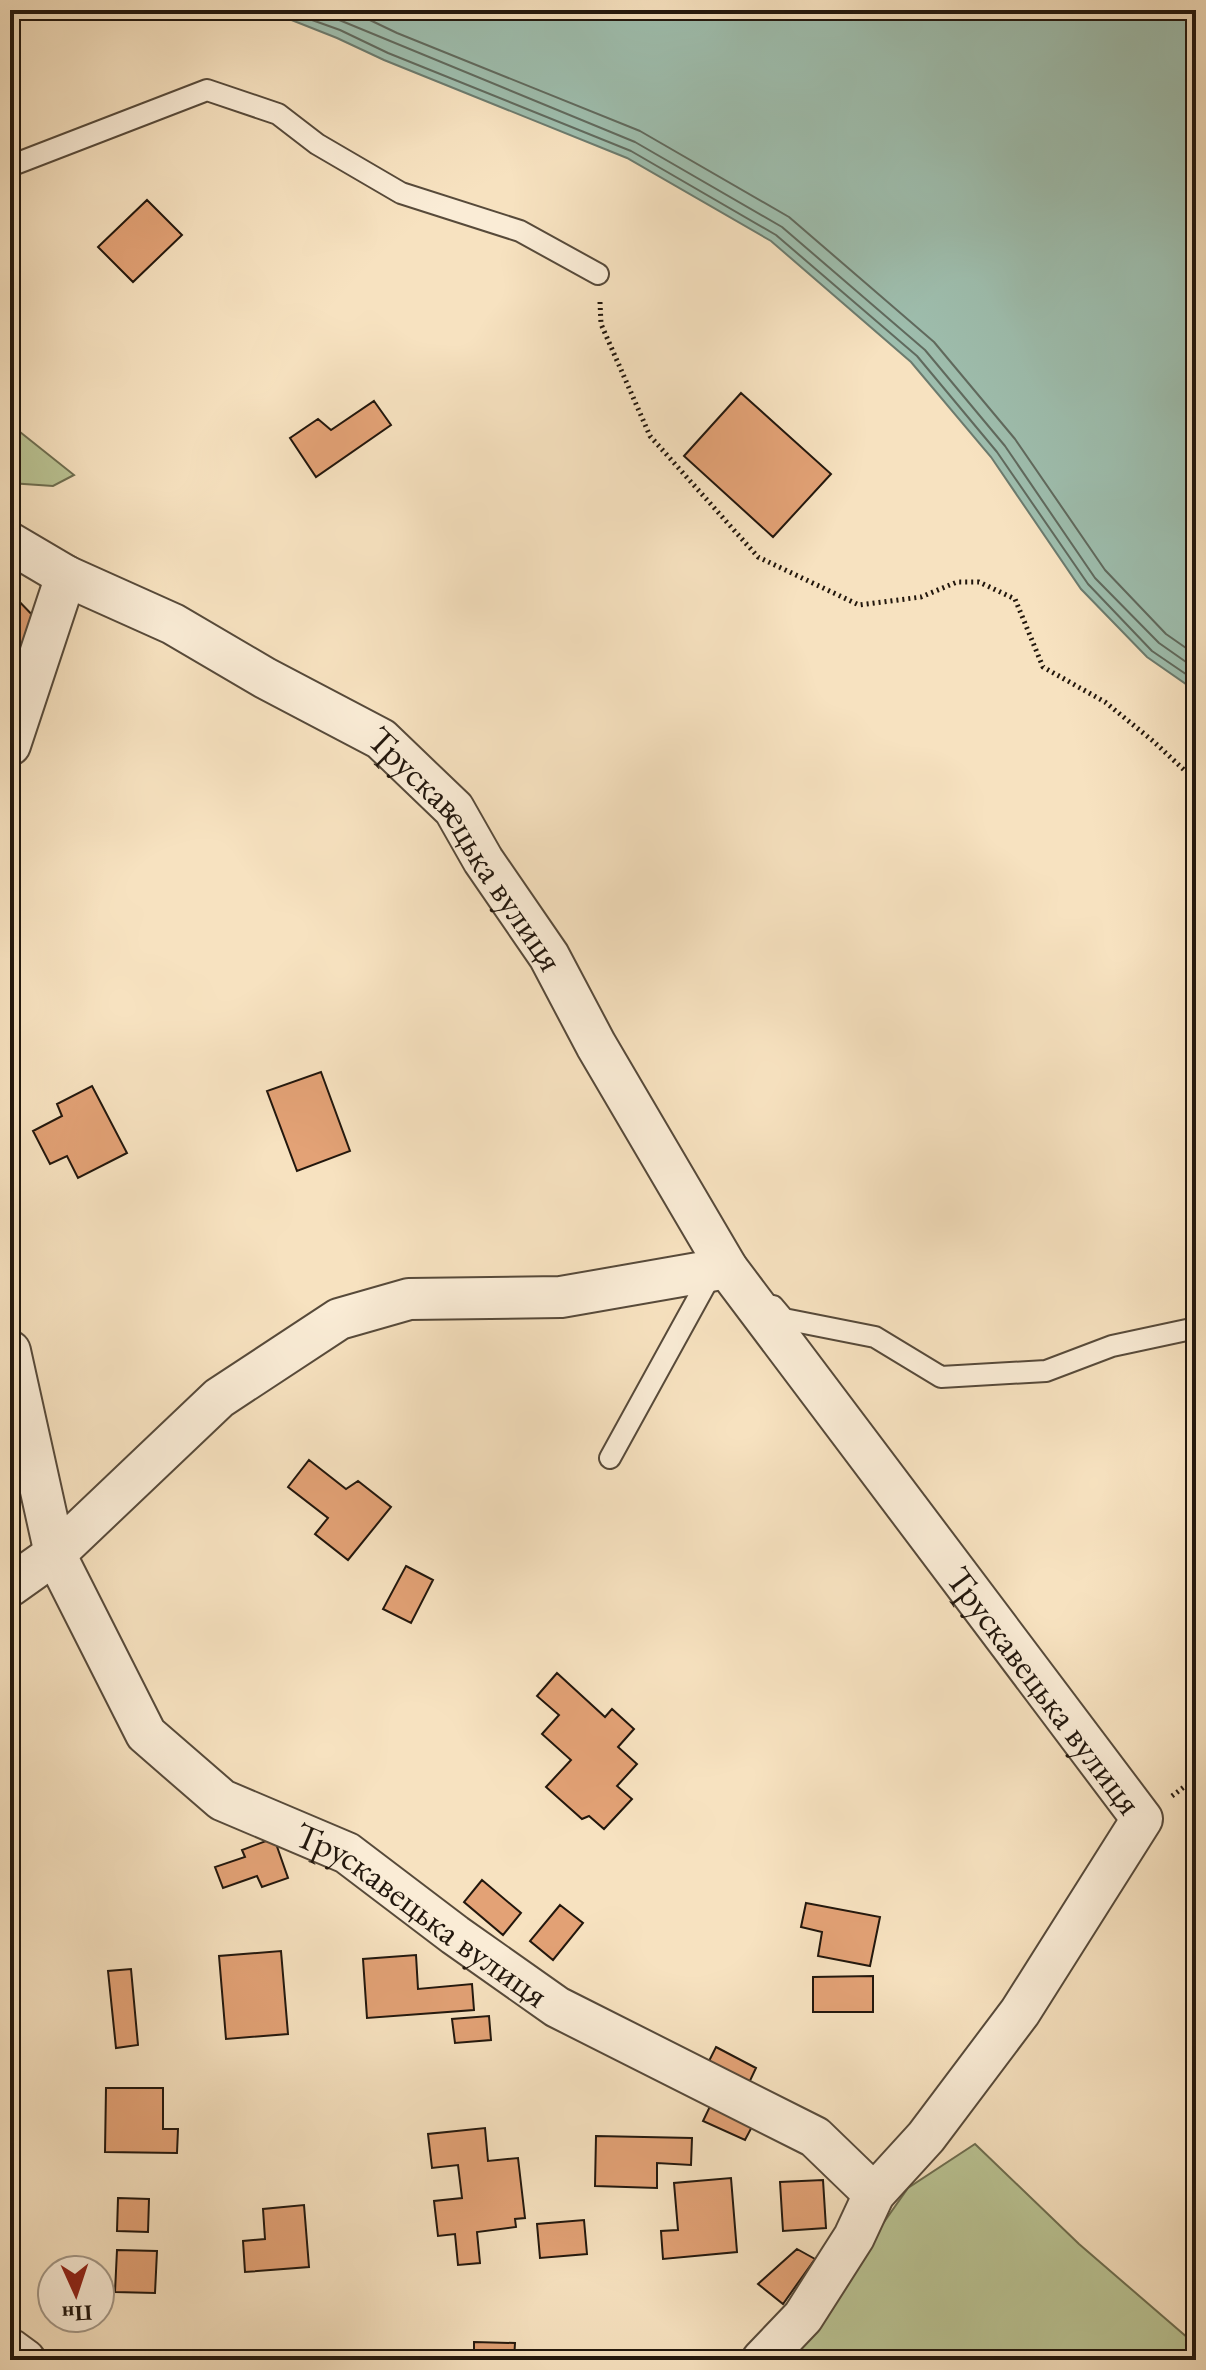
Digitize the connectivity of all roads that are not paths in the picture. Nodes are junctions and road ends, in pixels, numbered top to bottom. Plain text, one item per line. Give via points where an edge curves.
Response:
1 (10, 166) edge
2 (598, 274) road end
3 (10, 543) edge
4 (66, 576) junction
5 (10, 745) edge
6 (720, 1270) junction
7 (1196, 1328) edge
8 (10, 1351) edge
9 (610, 1458) dead end
10 (55, 1554) junction
11 (10, 1586) edge
12 (874, 2194) junction
13 (10, 2349) edge
14 (765, 2359) edge
15 (25, 2360) edge

1 - 2 lane via 207,90 278,114 317,144 401,193 520,231
3 - 4 street, Трускавецька вулиця
4 - 5 street
4 - 6 street, Трускавецька вулиця via 173,624 381,739 454,809 549,956
6 - 7 lane via 755,1286 784,1319 875,1337 941,1377 1046,1371 1112,1346
6 - 9 lane
6 - 10 street via 561,1297 409,1299 339,1319 219,1398
6 - 12 street, Трускавецька вулиця via 1142,1819 1020,2012 926,2137
8 - 10 street, Трускавецька вулиця
10 - 11 street
10 - 12 street, Трускавецька вулиця via 146,1734 222,1800 347,1853 557,2007 815,2137
12 - 14 street, Трускавецька вулиця via 854,2237 803,2317
13 - 15 street

